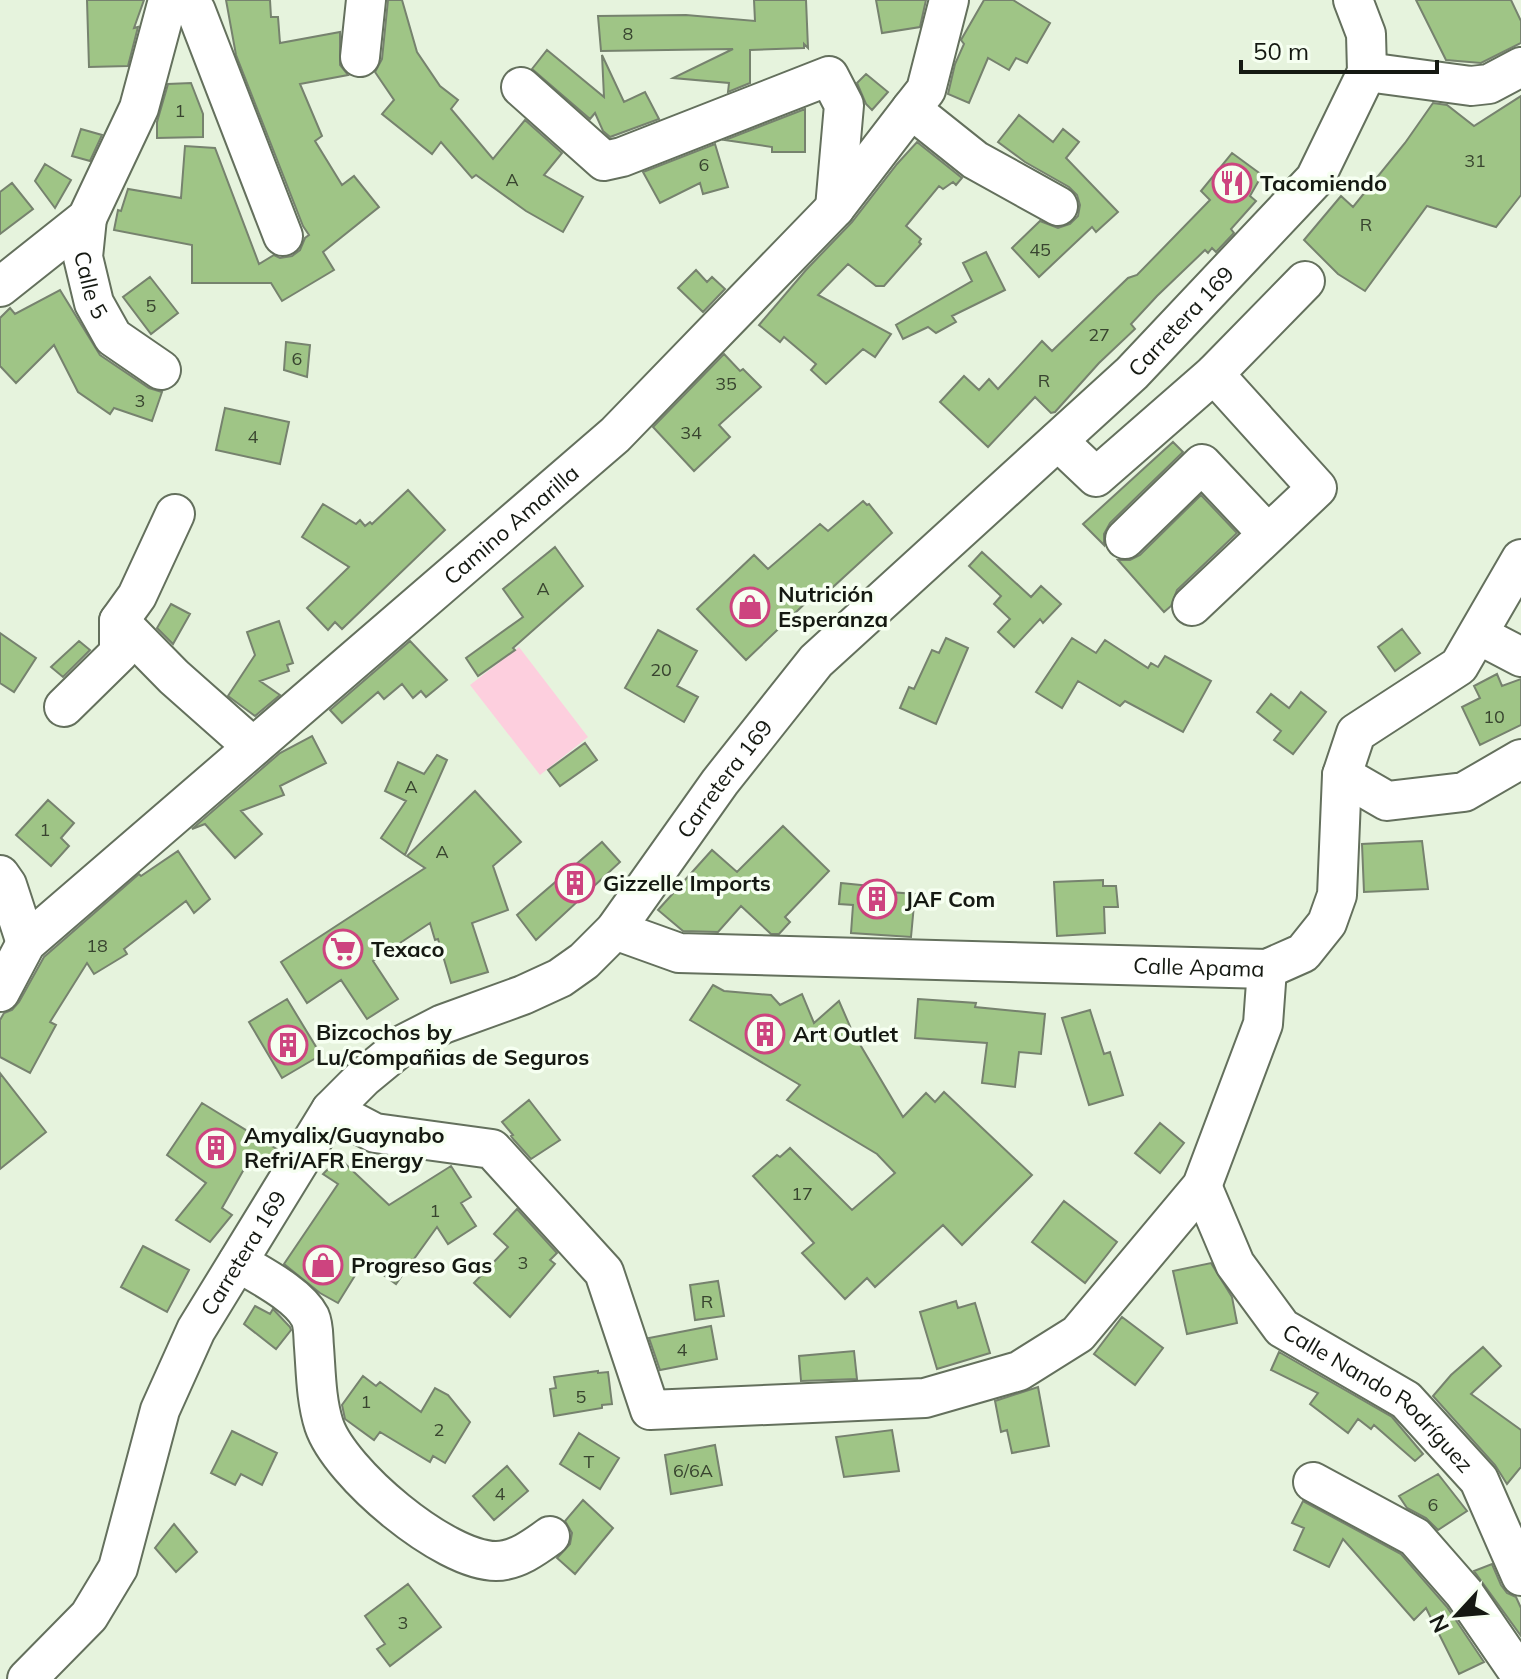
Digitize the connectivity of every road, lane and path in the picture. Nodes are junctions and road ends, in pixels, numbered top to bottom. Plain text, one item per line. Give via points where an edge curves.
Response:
1 (168, 0) edge
2 (178, 0) edge
3 (366, 0) edge
4 (949, 0) edge
5 (1353, 0) edge
6 (360, 57) dead end
7 (1521, 67) edge
8 (1367, 72) junction
9 (521, 87) dead end
10 (911, 109) junction
11 (1058, 206) dead end
12 (835, 208) junction
13 (87, 218) junction
14 (283, 236) dead end
15 (1305, 281) dead end
16 (0, 287) edge
17 (161, 370) dead end
18 (1214, 374) junction
19 (1058, 441) junction
20 (175, 514) dead end
21 (1267, 533) junction
22 (1125, 539) dead end
23 (1521, 559) edge
24 (1192, 606) dead end
25 (119, 621) junction
26 (1479, 635) junction
27 (1521, 657) edge
28 (64, 707) dead end
29 (253, 747) junction
30 (1521, 759) edge
31 (1342, 775) junction
32 (0, 875) edge
33 (615, 930) junction
34 (26, 943) junction
35 (1267, 969) junction
36 (0, 992) edge
37 (331, 1110) junction
38 (1202, 1186) junction
39 (238, 1262) junction
40 (1479, 1480) junction
41 (1313, 1482) dead end
42 (1521, 1512) edge
43 (550, 1536) dead end
44 (1521, 1576) edge
45 (1521, 1676) edge
46 (27, 1679) edge

1 - 13 street via 139,108
2 - 14 street via 196,11
3 - 6 street
4 - 10 street, Camino Amarilla via 926,90
5 - 8 street, Carretera 169 via 1366,34
7 - 8 street via 1489,84 1471,86
8 - 19 street, Carretera 169 via 1315,179 1132,373
9 - 12 street via 604,161 829,76 844,105
10 - 11 street via 975,160
10 - 12 street, Camino Amarilla
12 - 29 street, Camino Amarilla via 615,435
13 - 16 street
13 - 17 street, Calle 5 via 83,257 94,303 113,337
15 - 18 street
18 - 19 street via 1096,477
18 - 21 street via 1317,488
19 - 33 street, Carretera 169 via 816,661 720,782
20 - 25 street via 137,596
21 - 22 street via 1202,464
21 - 24 street
23 - 26 street, Calle Apama
25 - 28 street via 119,653
25 - 29 street
26 - 27 street
26 - 31 street, Calle Apama via 1459,666 1356,733
29 - 34 street, Camino Amarilla
30 - 31 street via 1464,792 1387,801
31 - 35 street, Calle Apama via 1337,895 1327,923 1303,953
32 - 34 street
33 - 35 street, Calle Apama via 679,953
33 - 37 street, Carretera 169 via 560,978 404,1044
34 - 36 street, Camino Amarilla
35 - 38 street via 1263,1024
37 - 38 street via 375,1133 492,1149 604,1272 650,1410 925,1398 1019,1371 1078,1334
37 - 39 street, Carretera 169
38 - 40 street, Calle Nando Rodríguez via 1235,1264 1282,1328 1406,1400
39 - 43 street via 302,1305 310,1318 325,1428 340,1456 413,1525 445,1544 495,1561 528,1552
39 - 46 street, Carretera 169 via 196,1330 160,1410 118,1568 89,1616
40 - 42 street
40 - 44 street, Calle Nando Rodríguez
41 - 45 street via 1415,1537 1464,1593

